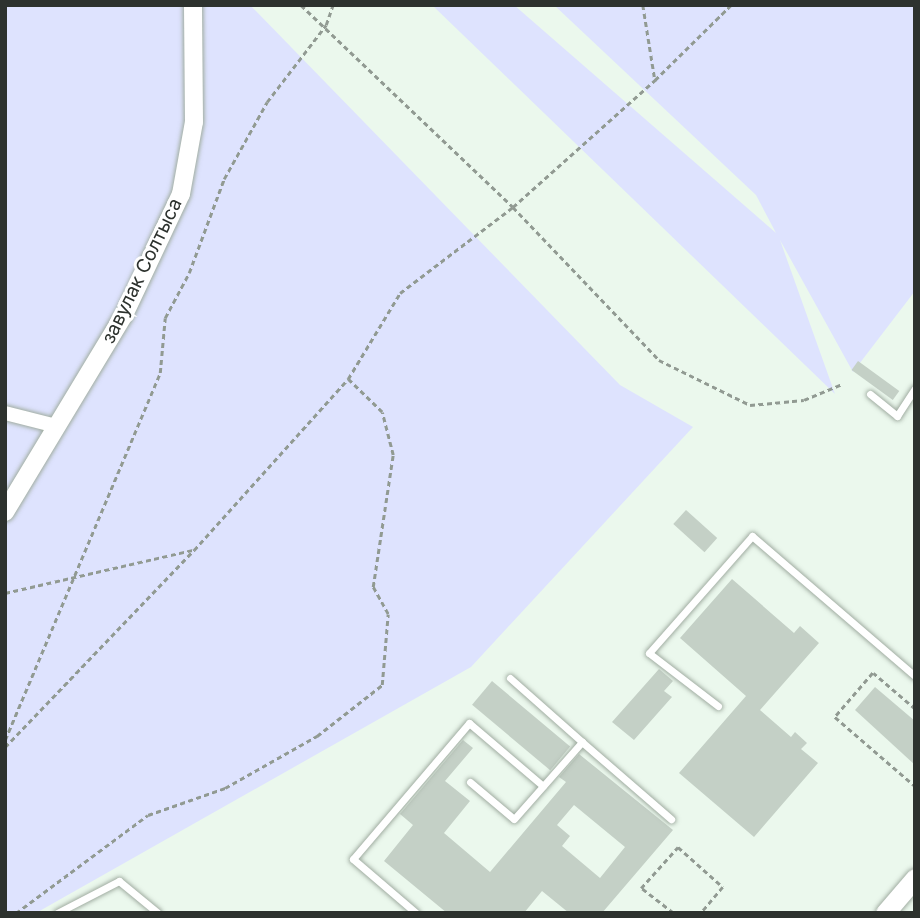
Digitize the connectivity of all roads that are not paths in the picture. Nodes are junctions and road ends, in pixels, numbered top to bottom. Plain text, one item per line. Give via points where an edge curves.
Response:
1 (193, 5) edge
2 (915, 388) edge
3 (870, 394) dead end
4 (5, 413) edge
5 (57, 426) junction
6 (5, 512) edge
7 (915, 676) edge
8 (510, 678) dead end
9 (718, 706) dead end
10 (582, 741) junction
11 (470, 782) dead end
12 (543, 786) junction
13 (671, 819) dead end
14 (915, 878) edge
15 (57, 913) edge
16 (158, 913) edge
17 (416, 913) edge
18 (885, 913) edge

1 - 5 street, завулак Солтыса via 194,122 181,194 124,315
2 - 3 lane via 897,416
4 - 5 street
5 - 6 street, завулак Солтыса
7 - 9 lane via 752,536 649,653
8 - 10 lane
10 - 12 lane
10 - 13 lane
11 - 12 lane via 514,819
12 - 17 lane via 468,723 353,859
14 - 18 main road
15 - 16 lane via 119,881

